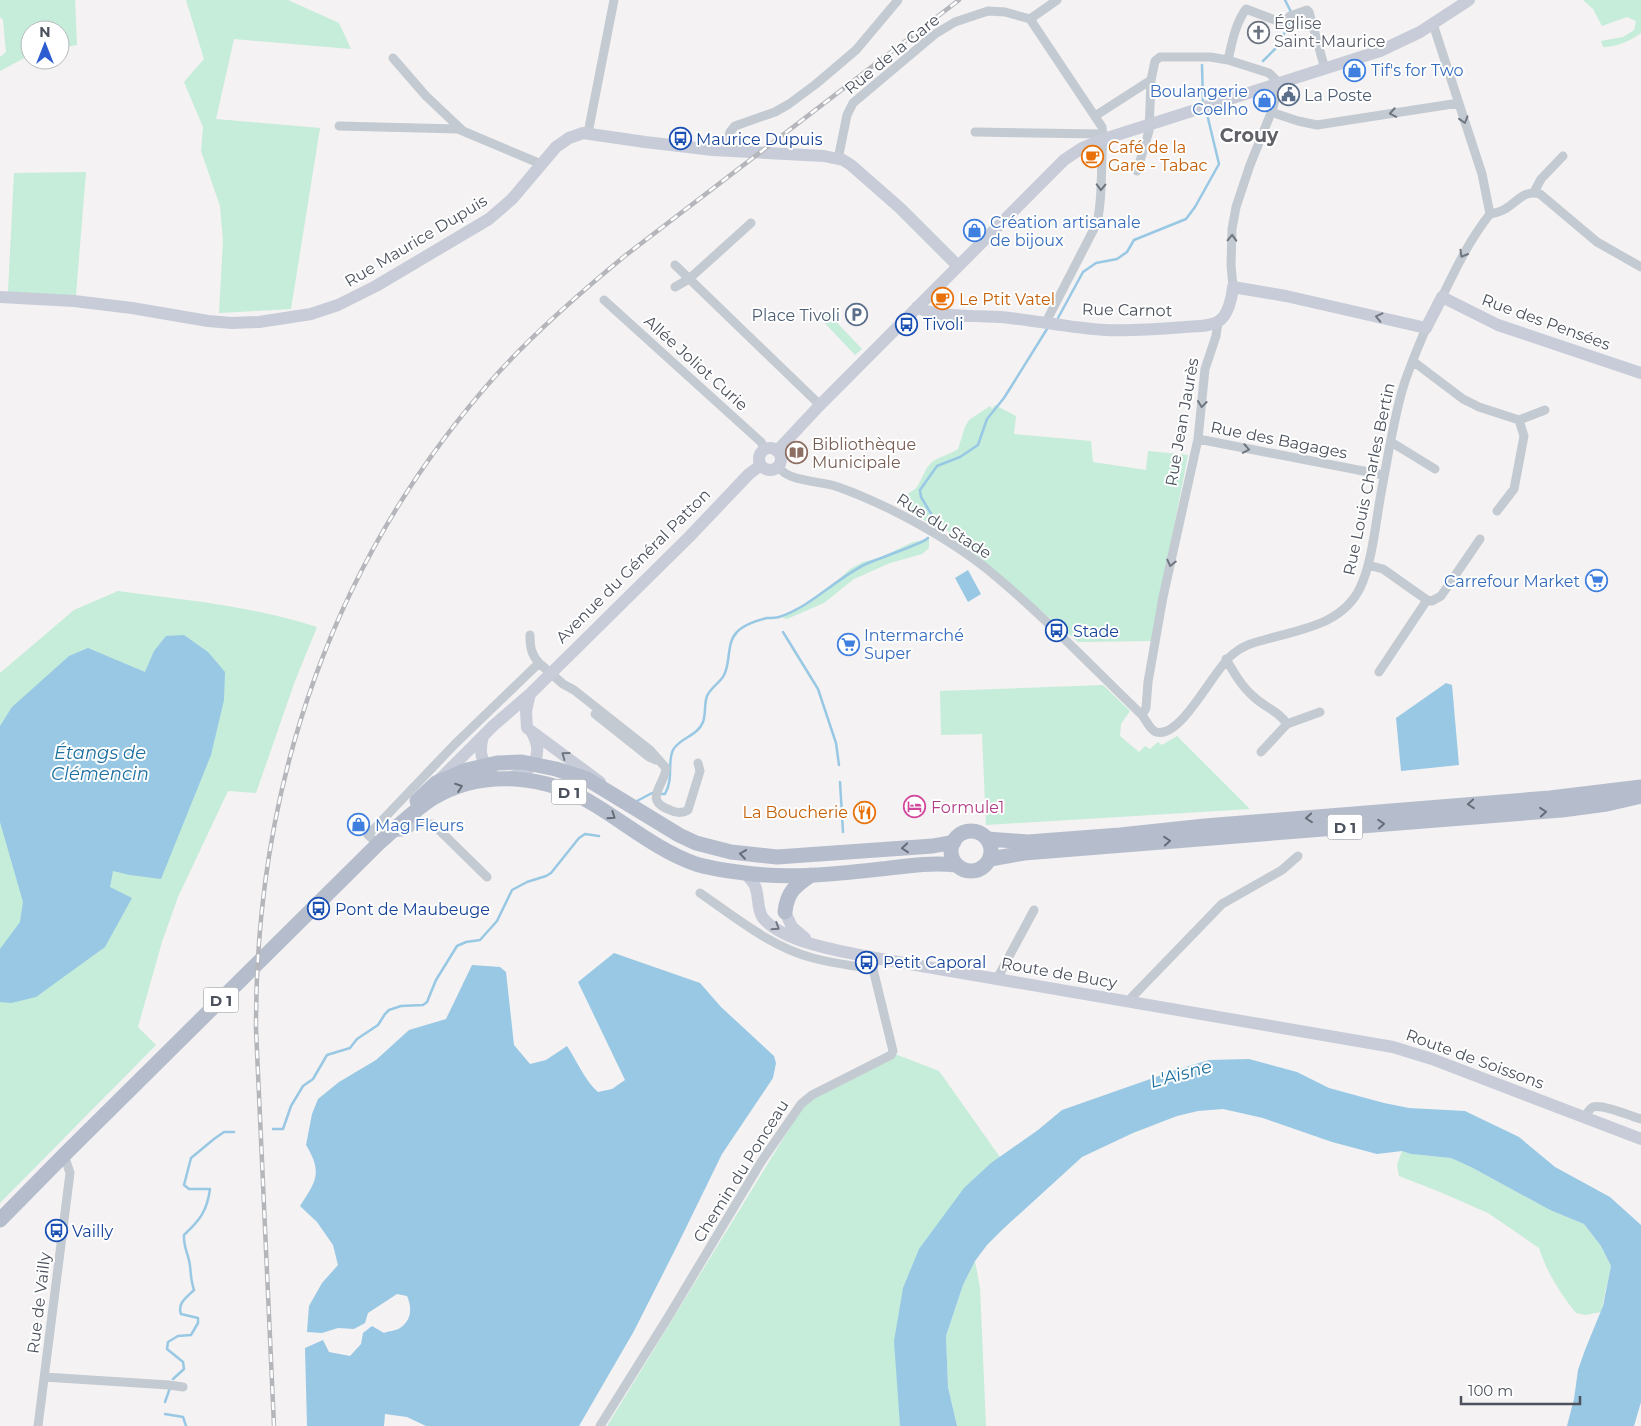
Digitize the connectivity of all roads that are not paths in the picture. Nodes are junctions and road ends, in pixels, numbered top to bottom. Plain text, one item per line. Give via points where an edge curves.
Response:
1 (614, 0) edge
2 (898, 0) edge
3 (1058, 0) edge
4 (1469, 0) edge
5 (1030, 19) junction
6 (1433, 24) junction
7 (393, 58) dead end
8 (1228, 60) junction
9 (1325, 69) junction
10 (1151, 80) junction
11 (1278, 84) junction
12 (1459, 103) junction
13 (1272, 112) junction
14 (1094, 116) junction
15 (1150, 125) junction
16 (339, 126) dead end
17 (462, 130) junction
18 (975, 132) dead end
19 (588, 133) junction
20 (1104, 136) junction
21 (725, 150) junction
22 (1563, 156) dead end
23 (838, 159) junction
24 (541, 164) junction
25 (1137, 172) dead end
26 (1534, 192) junction
27 (1490, 214) junction
28 (751, 223) dead end
29 (675, 265) dead end
30 (958, 266) junction
31 (1641, 267) edge
32 (689, 279) junction
33 (675, 287) dead end
34 (1233, 287) junction
35 (0, 297) edge
36 (1442, 297) junction
37 (604, 300) dead end
38 (917, 307) junction
39 (1046, 322) junction
40 (1218, 322) junction
41 (1426, 328) junction
42 (1414, 362) junction
43 (1640, 373) edge
44 (820, 405) junction
45 (1544, 410) dead end
46 (1519, 420) junction
47 (1198, 439) junction
48 (1391, 442) junction
49 (771, 450) junction
50 (761, 465) junction
51 (778, 467) junction
52 (1435, 469) dead end
53 (1384, 475) junction
54 (1497, 511) dead end
55 (1480, 539) dead end
56 (1368, 565) junction
57 (1427, 600) junction
58 (530, 635) dead end
59 (1226, 660) junction
60 (539, 663) junction
61 (1379, 672) dead end
62 (550, 673) junction
63 (530, 694) junction
64 (1320, 712) dead end
65 (1142, 715) junction
66 (1287, 724) junction
67 (494, 725) junction
68 (529, 730) junction
69 (1157, 733) joint
70 (483, 736) junction
71 (1261, 752) dead end
72 (534, 763) junction
73 (698, 763) dead end
74 (485, 765) junction
75 (506, 777) junction
76 (436, 783) junction
77 (1641, 787) edge
78 (617, 796) junction
79 (1641, 796) edge
80 (390, 833) junction
81 (987, 839) junction
82 (954, 842) junction
83 (378, 844) junction
84 (1298, 856) dead end
85 (990, 859) junction
86 (956, 865) junction
87 (745, 873) junction
88 (811, 875) junction
89 (487, 877) dead end
90 (700, 893) dead end
91 (1034, 910) dead end
92 (785, 912) joint
93 (820, 947) junction
94 (874, 964) junction
95 (997, 979) junction
96 (1131, 1002) junction
97 (1292, 1030) joint
98 (1585, 1117) junction
99 (1641, 1119) edge
100 (1641, 1139) edge
101 (64, 1155) junction
102 (0, 1220) edge
103 (44, 1377) junction
104 (183, 1387) dead end
105 (38, 1426) edge
106 (600, 1426) edge

1 - 19 street
2 - 21 street via 856,50 816,84 775,112 734,126
3 - 5 street
4 - 6 main road
5 - 14 street
5 - 23 street, Rue de la Gare via 988,11 955,22 935,34 853,103 847,115
6 - 9 main road via 1380,51
6 - 12 street
7 - 17 street
8 - 9 street via 1232,38 1246,9 1280,22 1304,10 1310,12
8 - 10 street via 1160,57 1154,61
8 - 11 street via 1269,73
9 - 11 main road
10 - 14 street
10 - 15 street
11 - 13 street, Rue Jean Jaurès
11 - 15 main road
12 -> 13 street via 1317,125
12 -> 27 street via 1482,174
34 -> 13 street, Rue Jean Jaurès via 1232,229 1236,207
14 - 20 street
15 - 20 main road
15 - 25 street
16 - 17 street
17 - 24 street
18 - 20 street
19 - 21 main road, Rue Maurice Dupuis
19 - 24 main road, Rue Maurice Dupuis via 574,135 560,143
20 - 30 main road via 1064,160
20 -> 39 street via 1097,223
21 - 23 main road, Rue Maurice Dupuis
22 - 26 street via 1541,179
23 - 30 main road, Rue Maurice Dupuis via 851,165 900,208
24 - 35 main road, Rue Maurice Dupuis via 512,199 489,219 376,286 312,314 232,323 74,300
26 - 27 street via 1517,199 1506,209
26 - 31 street via 1597,242
27 -> 36 street via 1461,258
28 - 32 street
29 - 32 street
30 - 38 main road
32 - 33 street
32 - 44 street
34 - 40 main road, Rue Jean Jaurès via 1224,316
41 -> 34 main road
36 - 41 main road
36 - 43 main road, Rue des Pensées via 1498,325
37 - 49 street, Allée Joliot Curie
38 - 39 main road, Rue Carnot via 933,312
38 - 44 main road
39 - 40 main road, Rue Carnot via 1105,330 1146,330
40 -> 47 street, Rue Jean Jaurès via 1206,368
41 - 42 street, Rue Louis Charles Bertin
42 - 46 street via 1463,399
42 - 48 street, Rue Louis Charles Bertin via 1402,391
44 - 49 main road
45 - 46 street
46 - 54 street via 1524,436 1514,489
47 -> 53 street, Rue des Bagages
47 -> 65 street, Rue Jean Jaurès via 1164,597 1146,708
48 - 52 street
48 - 53 street, Rue Louis Charles Bertin
49 - 50 main road via 760,455
49 - 51 main road via 781,457
50 - 51 main road via 771,470
50 - 62 main road, Avenue du Général Patton
51 - 65 street, Rue du Stade via 792,477 836,486 864,496 910,519 968,555 1026,602
53 - 56 street, Rue Louis Charles Bertin
55 - 57 street via 1441,596
56 - 57 street via 1383,569
56 - 59 street, Rue Louis Charles Bertin via 1355,597 1339,614 1325,622 1246,645
57 - 61 street
58 - 60 street via 530,647
59 - 66 street via 1254,698
59 - 69 street, Rue Louis Charles Bertin via 1186,716 1169,731
60 - 62 street
60 - 83 street via 454,744 368,835
62 - 63 main road, Avenue du Général Patton
62 - 73 street via 576,699 666,768 656,794 660,806 679,813 688,810 700,771
63 - 67 main road, Avenue du Général Patton
63 - 68 main road via 526,711
64 - 66 street
65 - 69 street, Rue du Stade
66 - 71 street
67 - 68 main road via 514,722
67 - 70 main road
68 - 72 main road via 537,747
78 -> 68 main road
70 - 74 main road via 480,752
70 - 76 main road
72 - 74 main road, D 1
72 - 75 main road via 521,775
72 - 78 main road, D 1 via 587,780
74 - 75 main road via 494,774
74 - 76 main road, D 1
80 -> 75 main road, D 1 via 434,798 476,782
75 -> 87 main road, D 1 via 552,786 579,796 662,848 696,863
76 - 80 main road, D 1
77 -> 81 main road, D 1 via 1550,798 1120,835 1028,842
82 -> 78 main road, D 1 via 876,851 755,856 695,843 664,828
85 -> 79 main road, D 1 via 1024,853 1562,810
80 - 83 main road, D 1
80 - 89 street via 402,832 417,824 432,824
81 - 82 main road via 968,832
81 - 85 main road
82 - 86 main road via 951,854
83 - 101 main road, D 1
84 - 96 street via 1282,870 1222,904 1132,997
85 - 86 main road via 975,871
86 - 88 main road, D 1 via 930,864
87 - 88 main road, D 1
87 -> 93 main road, Route de Bucy via 756,886 763,918 795,938
88 - 92 main road via 794,888
90 - 94 street, Route de Bucy via 784,948 812,958
91 - 95 street
92 - 93 main road, Route de Bucy via 798,934
93 - 94 main road, Route de Bucy
94 - 95 main road, Route de Bucy
94 - 106 street, Chemin du Ponceau via 893,1051 891,1055 812,1095 801,1104 761,1162
95 - 96 main road, Route de Bucy
96 - 97 main road, Route de Bucy
97 - 98 main road, Route de Soissons via 1413,1052
98 - 99 street via 1595,1107
98 - 100 main road, Route de Soissons
101 - 102 main road, D 1
101 - 103 street, Rue de Vailly via 70,1173
103 - 104 street
103 - 105 street, Rue de Vailly

